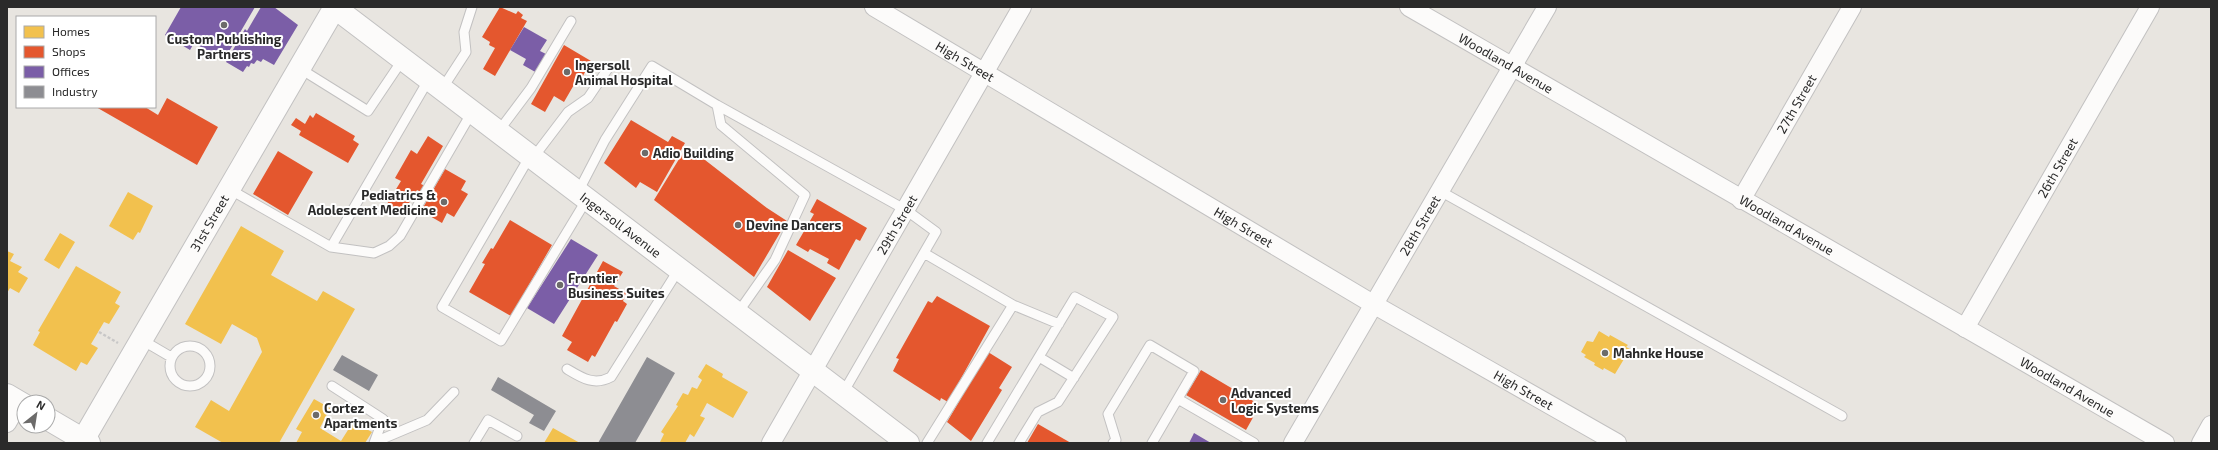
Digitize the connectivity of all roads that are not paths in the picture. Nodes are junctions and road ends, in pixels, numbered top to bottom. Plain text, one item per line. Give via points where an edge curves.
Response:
1 (335, 7) edge
2 (472, 7) edge
3 (874, 7) edge
4 (1022, 7) edge
5 (1408, 7) edge
6 (1547, 7) edge
7 (1852, 7) edge
8 (2150, 7) edge
9 (571, 21) dead end
10 (403, 60) junction
11 (608, 67) dead end
12 (300, 68) junction
13 (1512, 68) junction
14 (984, 73) junction
15 (435, 84) junction
16 (717, 104) junction
17 (472, 112) junction
18 (498, 132) junction
19 (531, 157) junction
20 (229, 189) junction
21 (1440, 191) junction
22 (582, 196) junction
23 (1742, 200) junction
24 (906, 210) junction
25 (331, 247) junction
26 (924, 253) junction
27 (679, 269) junction
28 (1374, 304) junction
29 (1013, 305) junction
30 (738, 314) junction
31 (1059, 324) junction
32 (1965, 328) junction
33 (142, 340) junction
34 (172, 357) junction
35 (1039, 357) junction
36 (567, 369) dead end
37 (813, 371) junction
38 (1074, 378) junction
39 (332, 386) dead end
40 (454, 392) dead end
41 (843, 393) junction
42 (1178, 399) junction
43 (16, 403) edge
44 (1842, 416) dead end
45 (7, 423) edge
46 (56, 424) edge
47 (2211, 425) edge
48 (517, 436) dead end
49 (84, 442) edge
50 (374, 442) edge
51 (1117, 442) edge
52 (474, 443) edge
53 (771, 443) edge
54 (908, 443) edge
55 (927, 443) edge
56 (987, 443) edge
57 (1019, 443) edge
58 (1152, 443) edge
59 (1254, 443) edge
60 (1293, 443) edge
61 (1616, 443) edge
62 (2165, 443) edge
63 (2201, 443) edge

1 - 10 main road, Ingersoll Avenue
1 - 12 main road, 31st Street
2 - 15 lane via 464,32 466,52
3 - 14 street, High Street
4 - 14 street, 29th Street
5 - 13 street, Woodland Avenue
6 - 13 street, 28th Street
7 - 23 street, 27th Street
8 - 32 street, 26th Street
9 - 18 lane via 531,88
10 - 12 lane via 368,111
10 - 15 main road, Ingersoll Avenue
11 - 19 lane via 588,98 568,112
12 - 20 main road, 31st Street
13 - 21 street, 28th Street
13 - 23 street, Woodland Avenue
14 - 24 street, 29th Street
14 - 28 street, High Street
15 - 17 main road, Ingersoll Avenue
15 - 25 lane
16 - 22 lane via 652,66 605,140
16 - 24 lane
16 - 30 lane via 721,125 805,195 775,260
17 - 18 main road, Ingersoll Avenue
17 - 25 lane via 400,236 389,246 374,253
18 - 19 main road, Ingersoll Avenue
19 - 22 main road, Ingersoll Avenue
19 - 22 lane via 442,307 502,341
20 - 25 lane
20 - 33 main road, 31st Street
21 - 28 street, 28th Street
21 - 44 lane
22 - 27 main road, Ingersoll Avenue
23 - 32 street, Woodland Avenue
24 - 26 lane via 936,232
24 - 37 street, 29th Street
26 - 29 lane
26 - 41 lane
27 - 30 main road, Ingersoll Avenue
27 - 36 lane via 610,377 603,381 589,382
28 - 60 street, 28th Street
28 - 61 street, High Street
29 - 31 lane
29 - 55 lane
30 - 37 main road, Ingersoll Avenue
31 - 35 lane
31 - 38 lane via 1075,297 1113,317
32 - 62 street, Woodland Avenue
33 - 34 lane
33 - 49 main road, 31st Street
34 - 34 lane via 181,347 201,349 209,360 209,373 201,383 182,385 172,376 169,363
35 - 38 lane
35 - 56 lane
37 - 41 main road, Ingersoll Avenue
37 - 53 street, 29th Street
38 - 57 lane via 1058,402 1038,412
39 - 50 lane via 383,419
40 - 50 lane via 427,420
41 - 54 main road, Ingersoll Avenue
42 - 51 lane via 1194,371 1150,345 1108,414
42 - 58 lane
42 - 59 lane
43 - 45 street
46 - 49 main road
47 - 63 street
48 - 52 lane via 488,420

